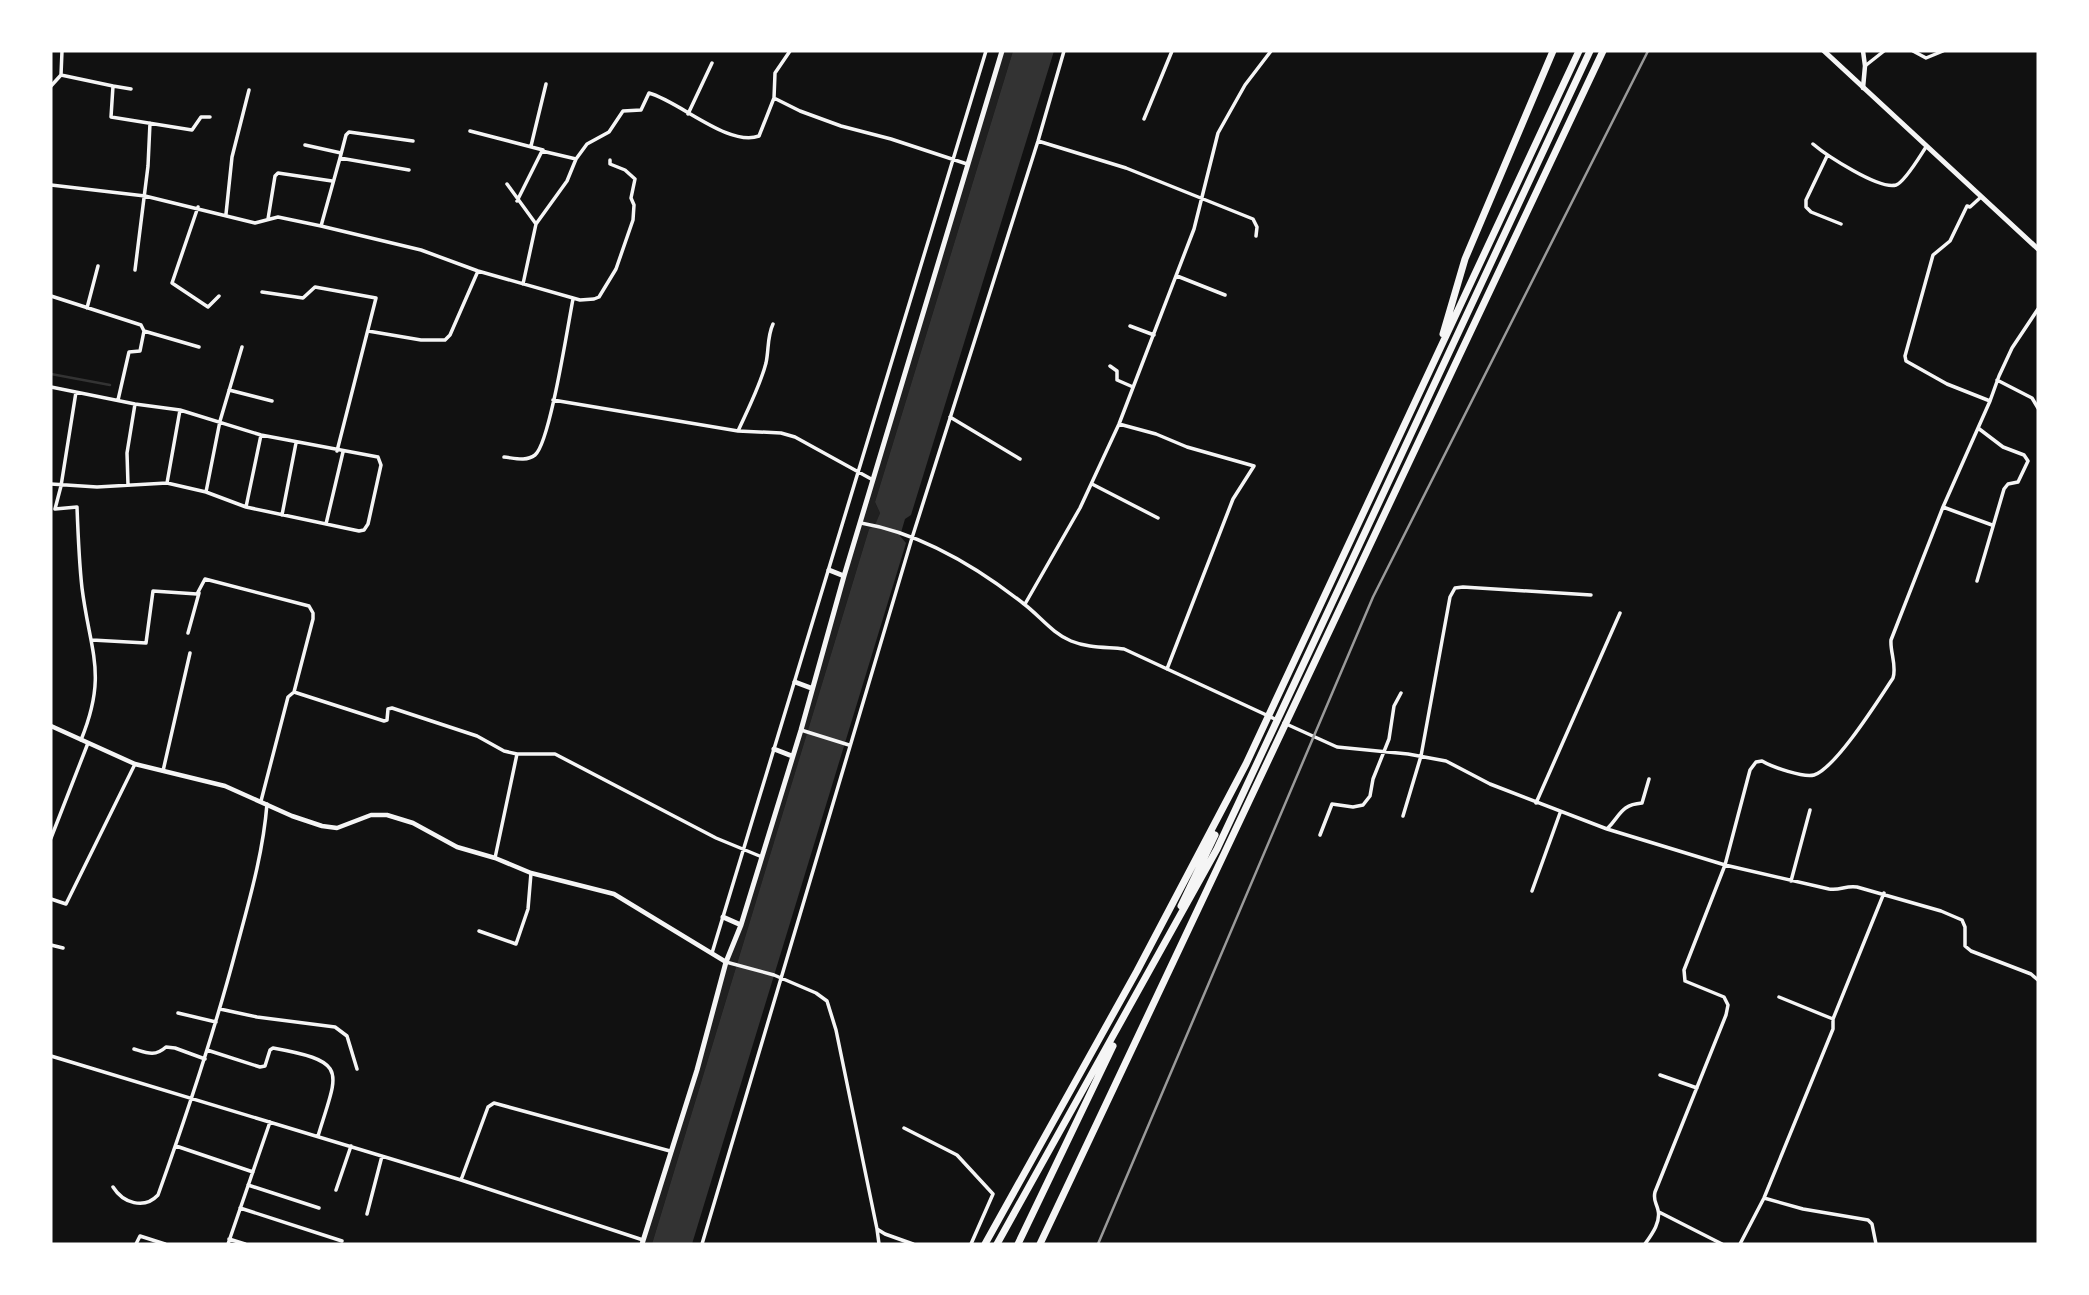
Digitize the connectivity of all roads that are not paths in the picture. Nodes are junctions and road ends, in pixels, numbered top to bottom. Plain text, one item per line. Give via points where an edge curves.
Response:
1 (62, 51) edge
2 (790, 51) edge
3 (986, 51) edge
4 (1002, 51) edge
5 (1064, 51) edge
6 (1172, 51) edge
7 (1271, 51) edge
8 (1553, 51) edge
9 (1578, 51) edge
10 (1590, 51) edge
11 (1603, 51) edge
12 (1824, 51) edge
13 (1863, 51) edge
14 (1884, 51) edge
15 (1913, 51) edge
16 (1943, 51) edge
17 (712, 63) dead end
18 (1865, 66) junction
19 (61, 75) junction
20 (546, 84) dead end
21 (51, 86) edge
22 (113, 86) junction
23 (1863, 88) junction
24 (131, 89) dead end
25 (249, 90) dead end
26 (774, 98) junction
27 (688, 114) junction
28 (210, 117) dead end
29 (1144, 119) dead end
30 (150, 123) junction
31 (470, 131) dead end
32 (413, 141) dead end
33 (1038, 141) junction
34 (1813, 144) dead end
35 (305, 145) dead end
36 (531, 146) junction
37 (1926, 147) junction
38 (545, 150) junction
39 (341, 152) junction
40 (1827, 156) junction
41 (340, 158) junction
42 (576, 159) junction
43 (954, 159) junction
44 (610, 160) dead end
45 (968, 164) junction
46 (410, 170) dead end
47 (333, 181) junction
48 (507, 184) dead end
49 (51, 185) edge
50 (145, 197) junction
51 (1202, 197) junction
52 (1981, 197) junction
53 (517, 201) junction
54 (198, 208) junction
55 (226, 214) junction
56 (268, 219) junction
57 (536, 224) junction
58 (1841, 224) dead end
59 (321, 226) junction
60 (1256, 236) dead end
61 (2038, 249) edge
62 (98, 265) dead end
63 (135, 270) dead end
64 (478, 271) junction
65 (1177, 276) junction
66 (523, 284) junction
67 (262, 292) dead end
68 (1225, 295) dead end
69 (51, 296) edge
70 (219, 296) dead end
71 (573, 299) junction
72 (88, 307) junction
73 (2038, 309) edge
74 (773, 324) dead end
75 (1130, 326) dead end
76 (144, 331) junction
77 (368, 331) junction
78 (1154, 335) junction
79 (200, 346) dead end
80 (242, 347) dead end
81 (1436, 355) junction
82 (1110, 366) dead end
83 (1997, 380) junction
84 (51, 387) edge
85 (1133, 387) junction
86 (229, 390) junction
87 (76, 392) junction
88 (118, 400) junction
89 (553, 400) junction
90 (272, 401) dead end
91 (1990, 401) junction
92 (135, 404) junction
93 (2038, 408) edge
94 (180, 410) junction
95 (950, 417) junction
96 (220, 421) junction
97 (1119, 424) junction
98 (1978, 429) junction
99 (738, 431) junction
100 (261, 435) junction
101 (296, 443) junction
102 (337, 450) junction
103 (343, 452) junction
104 (504, 457) dead end
105 (1020, 459) dead end
106 (859, 471) junction
107 (873, 480) junction
108 (167, 483) junction
109 (51, 484) edge
110 (1092, 484) junction
111 (128, 485) junction
112 (61, 486) junction
113 (206, 492) junction
114 (246, 507) junction
115 (1942, 507) junction
116 (282, 515) junction
117 (1158, 518) dead end
118 (861, 523) junction
119 (326, 524) junction
120 (1992, 525) junction
121 (912, 538) junction
122 (829, 570) junction
123 (845, 576) junction
124 (1977, 581) dead end
125 (199, 593) junction
126 (1591, 594) dead end
127 (1025, 604) junction
128 (1620, 613) dead end
129 (188, 633) dead end
130 (92, 640) junction
131 (190, 653) dead end
132 (1167, 668) junction
133 (795, 682) junction
134 (811, 688) junction
135 (294, 692) junction
136 (1401, 693) dead end
137 (51, 726) edge
138 (803, 731) junction
139 (81, 740) junction
140 (88, 743) junction
141 (848, 745) junction
142 (774, 749) junction
143 (1383, 753) junction
144 (517, 754) junction
145 (792, 756) junction
146 (1421, 756) junction
147 (135, 764) junction
148 (163, 771) junction
149 (1649, 779) dead end
150 (264, 802) junction
151 (1536, 803) junction
152 (1810, 810) dead end
153 (1560, 813) junction
154 (1403, 816) dead end
155 (1607, 829) junction
156 (1320, 835) dead end
157 (51, 838) edge
158 (743, 849) junction
159 (762, 857) junction
160 (495, 858) junction
161 (1725, 865) junction
162 (531, 873) junction
163 (1791, 881) junction
164 (1532, 891) dead end
165 (1884, 893) junction
166 (51, 899) edge
167 (723, 917) junction
168 (741, 925) junction
169 (480, 931) dead end
170 (51, 945) edge
171 (63, 948) dead end
172 (712, 954) junction
173 (726, 962) junction
174 (782, 978) junction
175 (2038, 979) edge
176 (1779, 996) dead end
177 (220, 1009) junction
178 (178, 1013) dead end
179 (1833, 1019) junction
180 (216, 1022) junction
181 (134, 1049) dead end
182 (207, 1050) junction
183 (51, 1056) edge
184 (205, 1059) junction
185 (357, 1069) dead end
186 (1660, 1075) dead end
187 (1697, 1088) junction
188 (193, 1099) junction
189 (270, 1122) junction
190 (904, 1128) dead end
191 (318, 1136) junction
192 (176, 1146) junction
193 (351, 1146) junction
194 (670, 1151) junction
195 (382, 1156) junction
196 (253, 1172) junction
197 (461, 1180) junction
198 (248, 1185) junction
199 (113, 1187) dead end
200 (336, 1190) dead end
201 (1765, 1198) junction
202 (240, 1208) junction
203 (318, 1208) dead end
204 (1659, 1212) junction
205 (367, 1214) dead end
206 (877, 1228) junction
207 (342, 1241) dead end
208 (229, 1242) edge
209 (642, 1242) edge
210 (136, 1244) edge
211 (165, 1244) edge
212 (245, 1244) edge
213 (702, 1244) edge
214 (879, 1244) edge
215 (914, 1244) edge
216 (971, 1244) edge
217 (985, 1244) edge
218 (997, 1244) edge
219 (1018, 1244) edge
220 (1040, 1244) edge
221 (1646, 1244) edge
222 (1722, 1244) edge
223 (1740, 1244) edge
224 (1876, 1244) edge

1 - 19 street
2 - 26 street via 775,73
3 - 43 street
4 - 45 main road
5 - 33 street
6 - 29 street
7 - 51 street via 1218,133
8 - 81 highway via 1465,260
9 - 81 highway
9 - 217 highway via 1240,775
10 - 218 highway via 1217,849
11 - 220 highway
12 - 23 main road
13 - 18 street
14 - 18 street
15 - 16 street via 1926,58
17 - 27 street
18 - 23 street
19 - 21 street
19 - 22 street
20 - 36 street
22 - 24 street
22 - 30 street via 111,117
23 - 37 main road
25 - 55 street via 232,157
26 - 27 street via 757,137 733,135
26 - 43 street via 841,126
27 - 42 street via 649,93 641,110 623,111 609,132 587,144
28 - 30 street via 201,117 192,130
30 - 50 street
31 - 36 street
32 - 39 street via 349,132
33 - 51 street
33 - 95 street
34 - 40 street
35 - 39 street
36 - 38 street
37 - 40 street via 1903,180 1892,186
37 - 52 main road
38 - 42 street
38 - 53 street
39 - 41 street
40 - 58 street via 1806,207
41 - 46 street
41 - 47 street
42 - 57 street via 567,181
43 - 45 street
43 - 106 street
44 - 71 street via 635,179 631,198 634,220 604,292 594,299
45 - 107 main road
47 - 56 street via 278,173
47 - 59 street
48 - 53 street
49 - 50 street
50 - 54 street
50 - 63 street
51 - 60 street via 1253,219
51 - 65 street
52 - 61 main road
52 - 91 street via 1967,206 1951,241 1933,255 1905,356 1906,361 1947,384
53 - 57 street
54 - 55 street
54 - 70 street via 172,284 208,307
55 - 56 street via 255,223
56 - 59 street
57 - 66 street
59 - 64 street via 421,250
62 - 72 street
64 - 66 street
64 - 77 street via 445,340
65 - 68 street
65 - 78 street
66 - 71 street
67 - 77 street via 303,298 315,287 373,296
69 - 72 street
71 - 89 street
72 - 76 street via 141,325
73 - 83 street
74 - 99 street via 762,376
75 - 78 street
76 - 79 street
76 - 88 street via 141,350 129,352
77 - 102 street
78 - 85 street
80 - 86 street
81 - 219 highway via 1229,807
82 - 85 street via 1117,380
83 - 91 street
83 - 93 street via 2032,398
84 - 87 street
85 - 97 street
86 - 90 street
86 - 96 street
87 - 88 street
87 - 112 street
88 - 92 street
89 - 99 street
89 - 104 street via 536,455 526,460
91 - 98 street
92 - 94 street
92 - 111 street via 127,453
94 - 96 street
94 - 108 street
95 - 105 street
95 - 121 street
96 - 100 street
96 - 113 street
97 - 110 street
97 - 132 street via 1254,466 1233,499
98 - 115 street
98 - 120 street via 2028,461 2018,482 2004,489
99 - 106 street via 795,437
100 - 101 street
100 - 114 street
101 - 102 street
101 - 116 street
102 - 103 street
103 - 119 street
103 - 119 street via 380,459 368,524 359,531
106 - 107 street
106 - 122 street
107 - 118 main road
108 - 111 street
108 - 113 street
109 - 112 street
110 - 117 street
110 - 127 street
111 - 112 street
112 - 130 street via 55,509 77,507 82,589
113 - 114 street
114 - 116 street
115 - 120 street
115 - 161 street via 1891,639 1895,674 1840,752 1818,774 1756,762
116 - 119 street
118 - 121 street
118 - 123 main road
120 - 124 street
121 - 127 street via 967,565
121 - 141 street
122 - 123 main road
122 - 133 street
123 - 134 main road
125 - 129 street
125 - 130 street via 153,591 146,643
125 - 135 street via 205,579 311,609 313,619
126 - 146 street via 1455,589
127 - 132 street via 1068,639 1097,648 1124,649
128 - 151 street
130 - 139 street via 96,692
131 - 148 street
132 - 143 street via 1337,747
133 - 134 main road
133 - 142 street
134 - 138 main road
135 - 144 street via 383,721 392,708
135 - 150 street via 288,697
136 - 143 street
137 - 139 street
138 - 141 street
138 - 145 main road
139 - 140 street
140 - 147 street
140 - 157 street
141 - 174 street
142 - 145 main road
142 - 158 street
143 - 146 street
143 - 156 street via 1370,796 1363,805 1332,804
144 - 158 street via 555,754
144 - 160 street
145 - 159 main road
146 - 151 street via 1446,761
146 - 154 street
147 - 148 street
147 - 166 street via 66,904
148 - 150 street via 225,786
149 - 155 street via 1642,803 1622,809
150 - 160 street via 302,820 337,828 370,815 387,815 413,823 446,844
150 - 177 street via 258,865
151 - 153 street
152 - 163 street
153 - 155 street
153 - 164 street
155 - 161 street
158 - 159 street
158 - 167 street
159 - 168 main road
160 - 162 street
161 - 163 street
161 - 187 street via 1684,970 1685,981 1720,994 1728,1004
162 - 169 street via 528,909 516,944
162 - 172 street via 614,894
163 - 165 street
165 - 175 street via 1962,920 1965,946 1971,951
165 - 179 street
167 - 168 main road
167 - 172 street
168 - 173 main road
170 - 171 street
172 - 173 street
173 - 174 street
173 - 194 main road
174 - 206 street via 827,1001
174 - 213 street
176 - 179 street
177 - 180 street
177 - 185 street via 335,1027 347,1036
178 - 180 street
179 - 201 street via 1833,1029
180 - 182 street
181 - 184 street via 152,1055 166,1047 175,1048
182 - 184 street
182 - 191 street via 260,1067 265,1066 273,1048 326,1062 333,1071 334,1085
183 - 188 street
184 - 188 street
186 - 187 street
187 - 204 street via 1655,1192
188 - 189 street
188 - 192 street
189 - 191 street
189 - 196 street
190 - 216 street via 957,1155 993,1194
191 - 193 street
192 - 196 street
192 - 199 street via 154,1200 128,1201
193 - 195 street
193 - 200 street
194 - 197 street via 494,1103 488,1107
194 - 209 main road
195 - 197 street
195 - 205 street
196 - 198 street
197 - 209 street
198 - 202 street
198 - 203 street
201 - 223 street
201 - 224 street via 1868,1220
202 - 207 street
202 - 208 street
204 - 221 street
204 - 222 street
206 - 214 street
206 - 215 street
208 - 212 street
210 - 211 street via 140,1236

